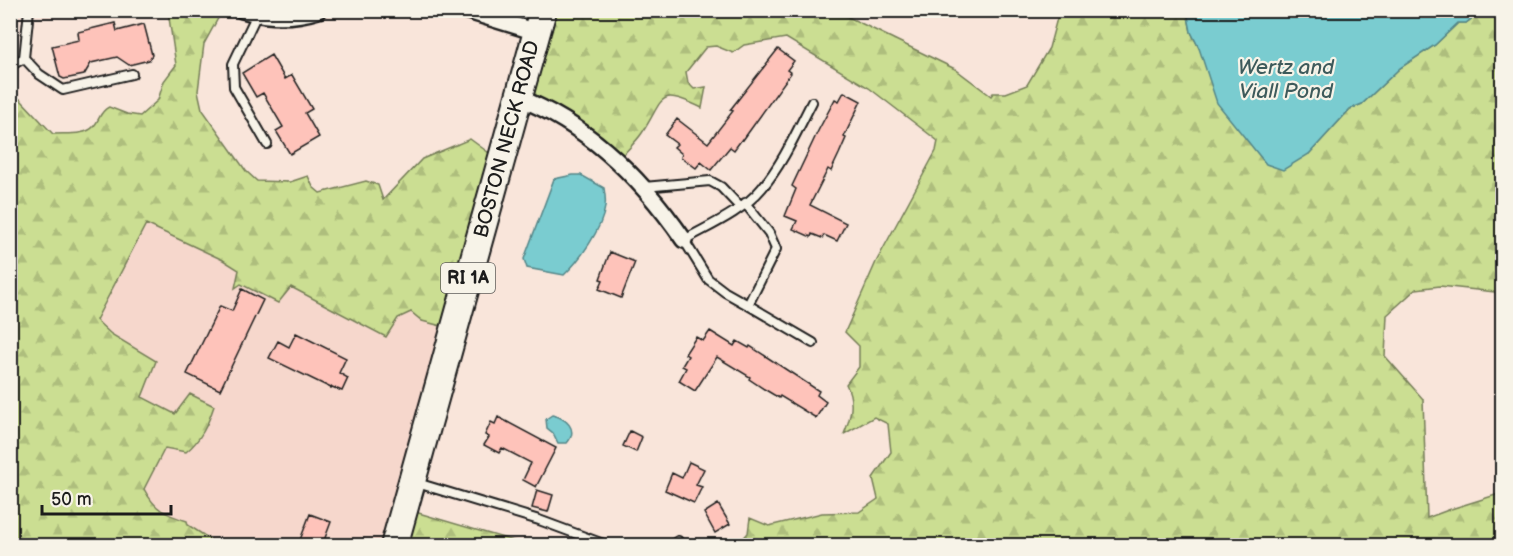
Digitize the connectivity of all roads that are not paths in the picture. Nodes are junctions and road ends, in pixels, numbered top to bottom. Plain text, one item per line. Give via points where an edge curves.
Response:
1 (29, 10) edge
2 (242, 10) edge
3 (318, 10) edge
4 (468, 11) edge
5 (257, 14) junction
6 (541, 16) edge
7 (24, 58) junction
8 (10, 66) edge
9 (132, 74) dead end
10 (519, 98) junction
11 (812, 102) dead end
12 (267, 144) dead end
13 (643, 187) junction
14 (743, 205) junction
15 (684, 240) junction
16 (748, 305) junction
17 (813, 343) dead end
18 (411, 482) junction
19 (394, 546) edge
20 (609, 546) edge

1 - 7 lane
2 - 5 street
3 - 5 street via 294,15
4 - 6 street
5 - 12 lane via 233,64 234,87
6 - 10 main road, BOSTON NECK ROAD / RI 1A
7 - 8 lane
7 - 9 lane via 63,90
10 - 13 street via 547,108 579,129
10 - 18 main road, BOSTON NECK ROAD / RI 1A
11 - 14 lane via 777,168 762,189
13 - 14 lane via 710,181
13 - 15 street
14 - 15 lane
14 - 16 lane via 769,233 776,249
15 - 16 lane via 708,279
16 - 17 lane
18 - 19 main road, BOSTON NECK ROAD / RI 1A
18 - 20 lane via 540,520

